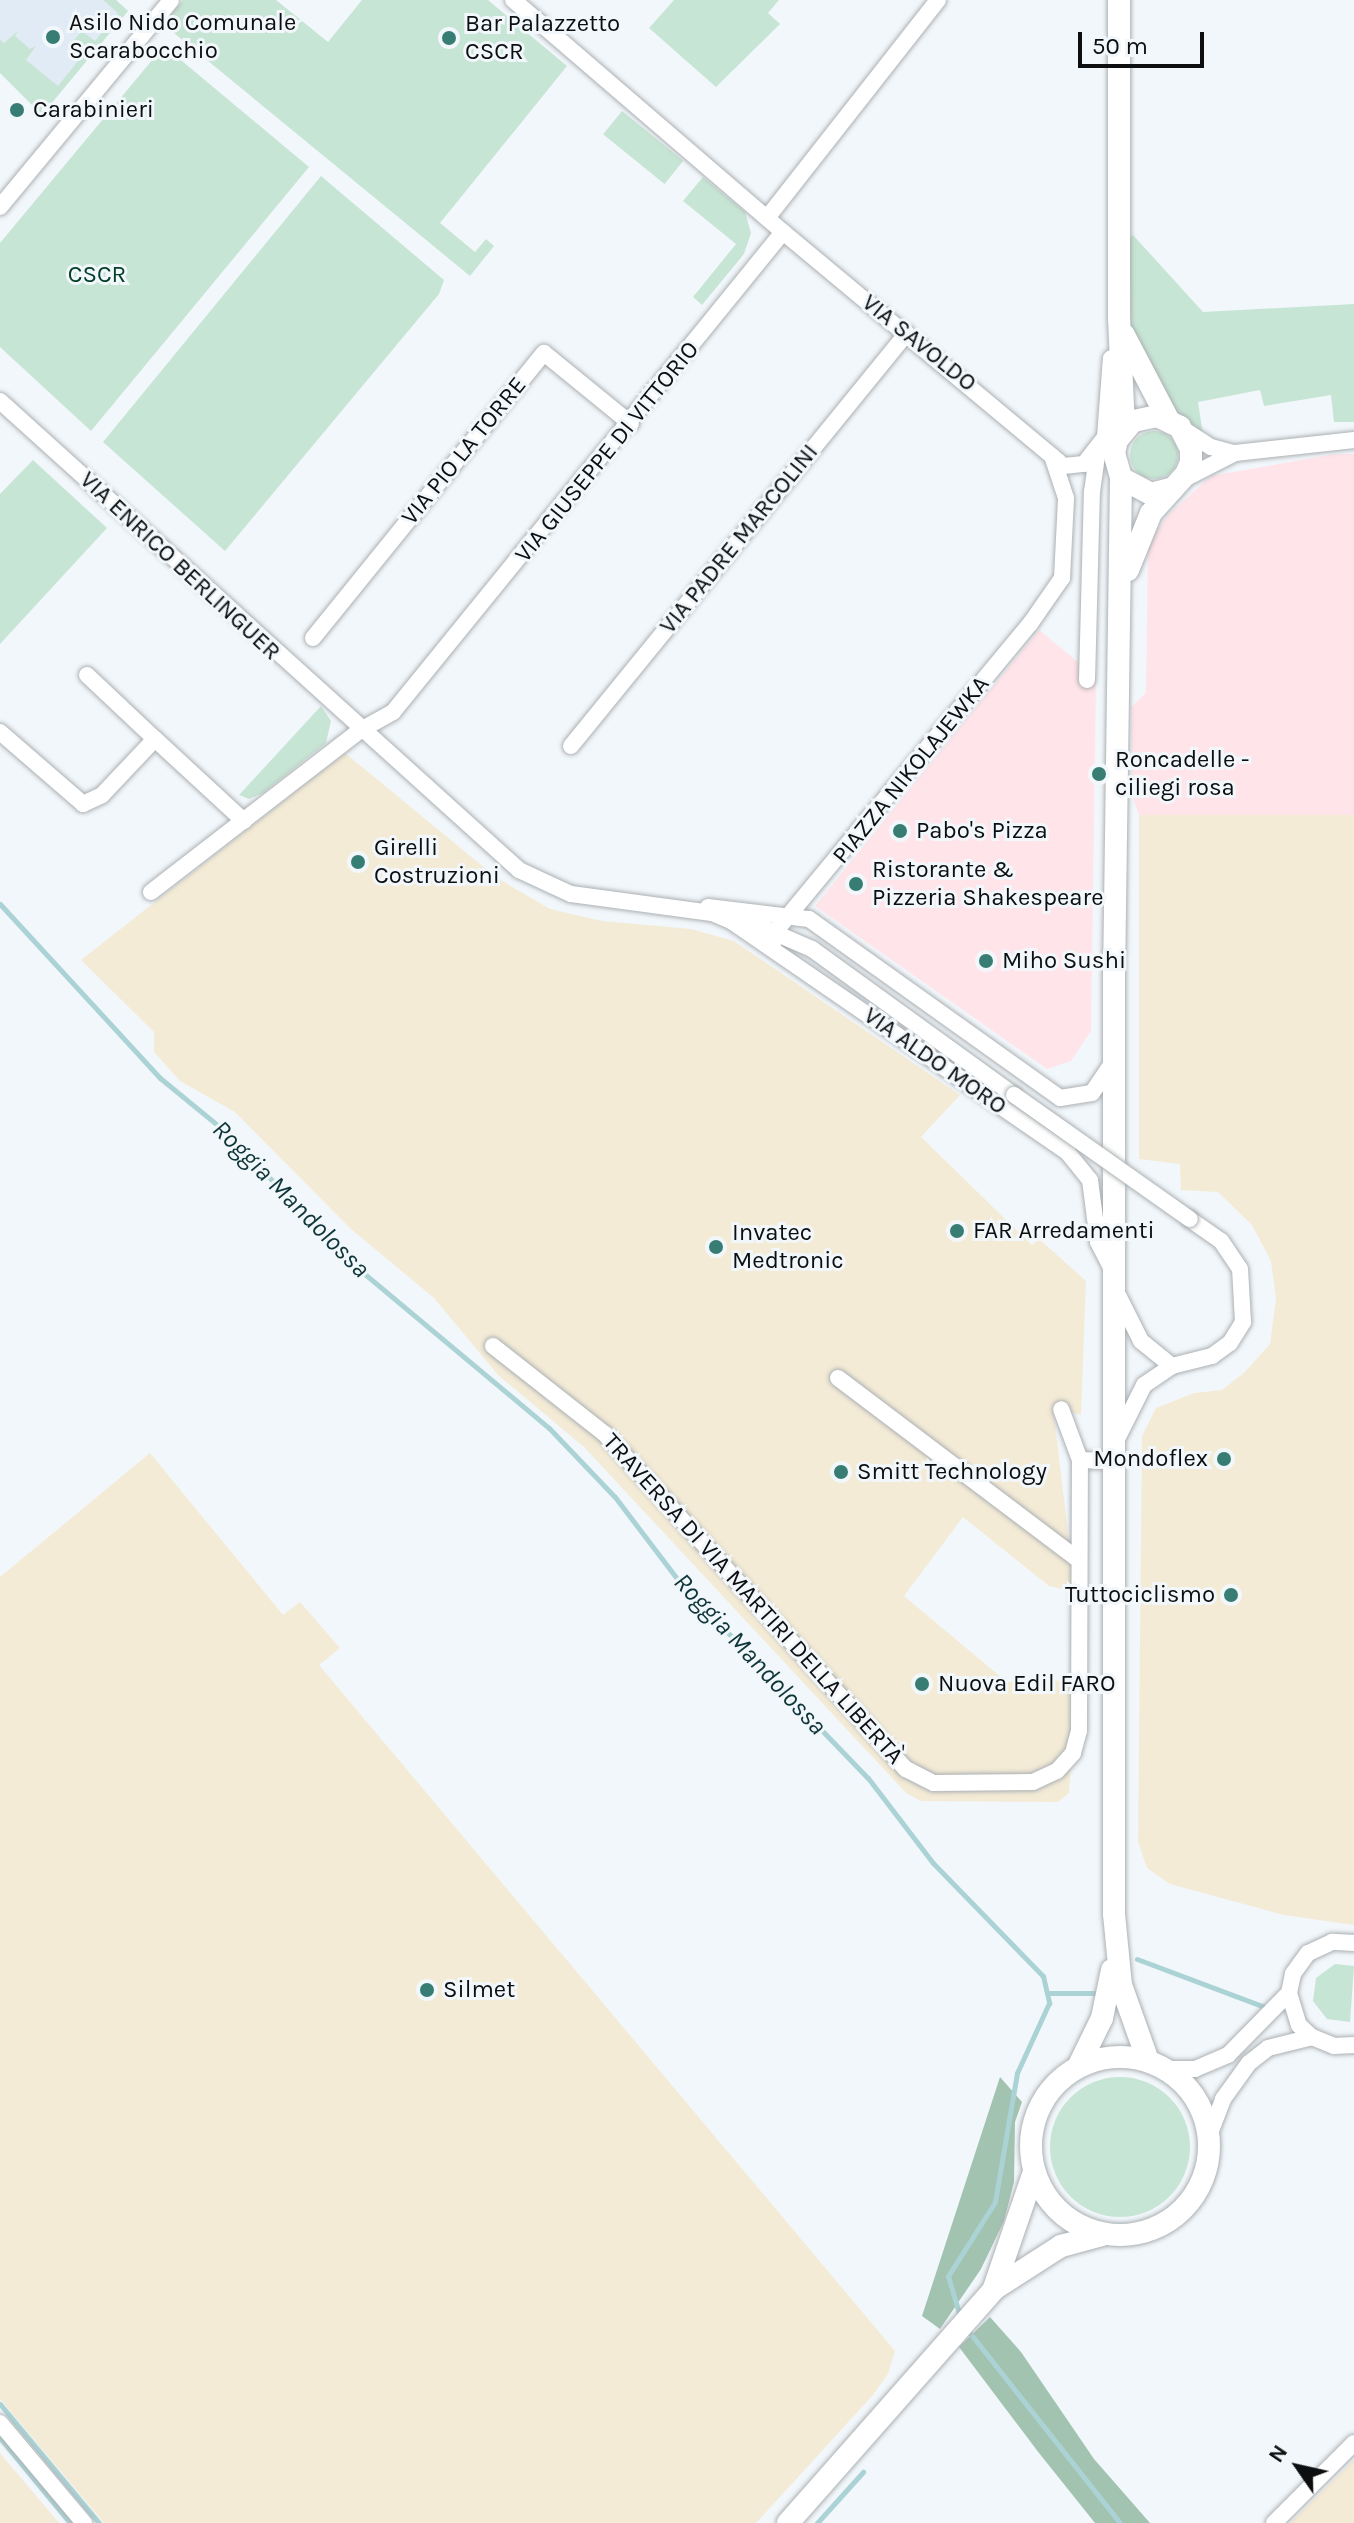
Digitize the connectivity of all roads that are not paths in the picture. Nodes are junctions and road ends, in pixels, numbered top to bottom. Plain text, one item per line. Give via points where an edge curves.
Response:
1 (513, 0) edge
2 (938, 0) edge
3 (1119, 0) edge
4 (161, 3) edge
5 (0, 207) edge
6 (767, 218) junction
7 (783, 232) junction
8 (1118, 294) junction
9 (1119, 318) junction
10 (907, 333) junction
11 (0, 401) edge
12 (1174, 423) junction
13 (631, 424) junction
14 (1124, 428) junction
15 (1354, 440) edge
16 (1098, 449) junction
17 (1235, 453) junction
18 (1058, 461) junction
19 (1121, 478) junction
20 (1175, 486) junction
21 (1120, 594) junction
22 (313, 638) dead end
23 (87, 675) dead end
24 (1087, 680) dead end
25 (359, 731) junction
26 (0, 732) edge
27 (155, 739) junction
28 (571, 746) dead end
29 (244, 821) junction
30 (151, 892) dead end
31 (693, 908) junction
32 (791, 913) junction
33 (773, 940) junction
34 (796, 964) junction
35 (906, 1020) junction
36 (1114, 1058) junction
37 (1115, 1280) junction
38 (493, 1346) dead end
39 (1172, 1366) junction
40 (838, 1378) dead end
41 (1061, 1409) dead end
42 (1114, 1453) junction
43 (1080, 1460) junction
44 (1079, 1560) junction
45 (1354, 1943) edge
46 (1116, 1945) junction
47 (1289, 1993) junction
48 (1312, 2037) junction
49 (1351, 2046) edge
50 (1157, 2065) junction
51 (1078, 2067) junction
52 (1209, 2136) junction
53 (1034, 2172) junction
54 (1103, 2235) junction
55 (994, 2289) junction
56 (0, 2423) edge
57 (1354, 2443) edge
58 (793, 2517) edge
59 (84, 2523) edge
60 (1274, 2523) edge

1 - 6 street
2 - 6 street
3 - 8 main road
4 - 5 street
6 - 7 street
7 - 10 street, VIA SAVOLDO
7 - 13 street, VIA GIUSEPPE DI VITTORIO
8 - 9 main road
8 - 16 street via 1110,422
9 - 12 main road via 1132,355
9 - 14 main road
10 - 18 street, VIA SAVOLDO
10 - 28 street, VIA PADRE MARCOLINI
11 - 25 street, VIA ENRICO BERLINGUER
12 - 14 main road via 1145,417
12 - 17 street via 1202,443
12 - 20 main road via 1187,437 1191,462
13 - 22 street, VIA PIO LA TORRE via 544,353
13 - 25 street, VIA GIUSEPPE DI VITTORIO via 393,712
14 - 19 main road via 1114,453
15 - 17 street
16 - 18 street via 1084,464
16 - 24 street
17 - 20 street via 1196,469
18 - 32 street, PIAZZA NIKOLAJEWKA via 1066,498 1064,572 1030,624
19 - 20 main road via 1151,494
19 - 21 main road
20 - 21 main road via 1139,535
21 - 36 main road
23 - 27 street
25 - 29 street, VIA GIUSEPPE DI VITTORIO
25 - 31 street, VIA ALDO MORO via 519,870 571,894
26 - 27 street via 73,801 83,804 102,795
27 - 29 street
29 - 30 street, VIA GIUSEPPE DI VITTORIO
31 - 32 street, VIA ALDO MORO
31 - 33 street, VIA ALDO MORO
32 - 33 street, PIAZZA NIKOLAJEWKA
32 - 36 street, VIA ALDO MORO via 809,919 1060,1098 1092,1093
33 - 34 street, VIA ALDO MORO
33 - 35 street via 812,949
34 - 35 street
34 - 37 street, VIA ALDO MORO via 1077,1161 1096,1199 1098,1242
35 - 39 street, bridge via 1221,1241 1240,1269 1243,1322 1230,1343 1212,1356
36 - 37 main road
37 - 39 street, VIA ALDO MORO via 1141,1341
37 - 42 main road
38 - 44 street, TRAVERSA DI VIA MARTIRI DELLA LIBERTÀ via 605,1434 906,1769 934,1783 1033,1782 1057,1771 1073,1753 1079,1731
39 - 42 street via 1144,1385
40 - 44 street
41 - 43 street
42 - 43 street
42 - 46 main road
43 - 44 street, TRAVERSA DI VIA MARTIRI DELLA LIBERTÀ
45 - 47 street via 1332,1942 1308,1953 1293,1974
46 - 50 main road via 1128,2013
46 - 51 main road via 1102,2018
47 - 48 street via 1299,2025
47 - 50 street via 1228,2055 1195,2069
48 - 49 street
48 - 52 street via 1268,2048 1249,2063 1223,2099
50 - 51 main road via 1113,2057
50 - 52 main road via 1200,2105
51 - 53 main road via 1058,2081 1033,2123
52 - 54 main road via 1204,2177 1181,2212 1145,2233
53 - 54 main road via 1041,2190 1067,2219
53 - 55 main road
54 - 55 main road via 1061,2246
55 - 58 main road
56 - 59 street
57 - 60 street

